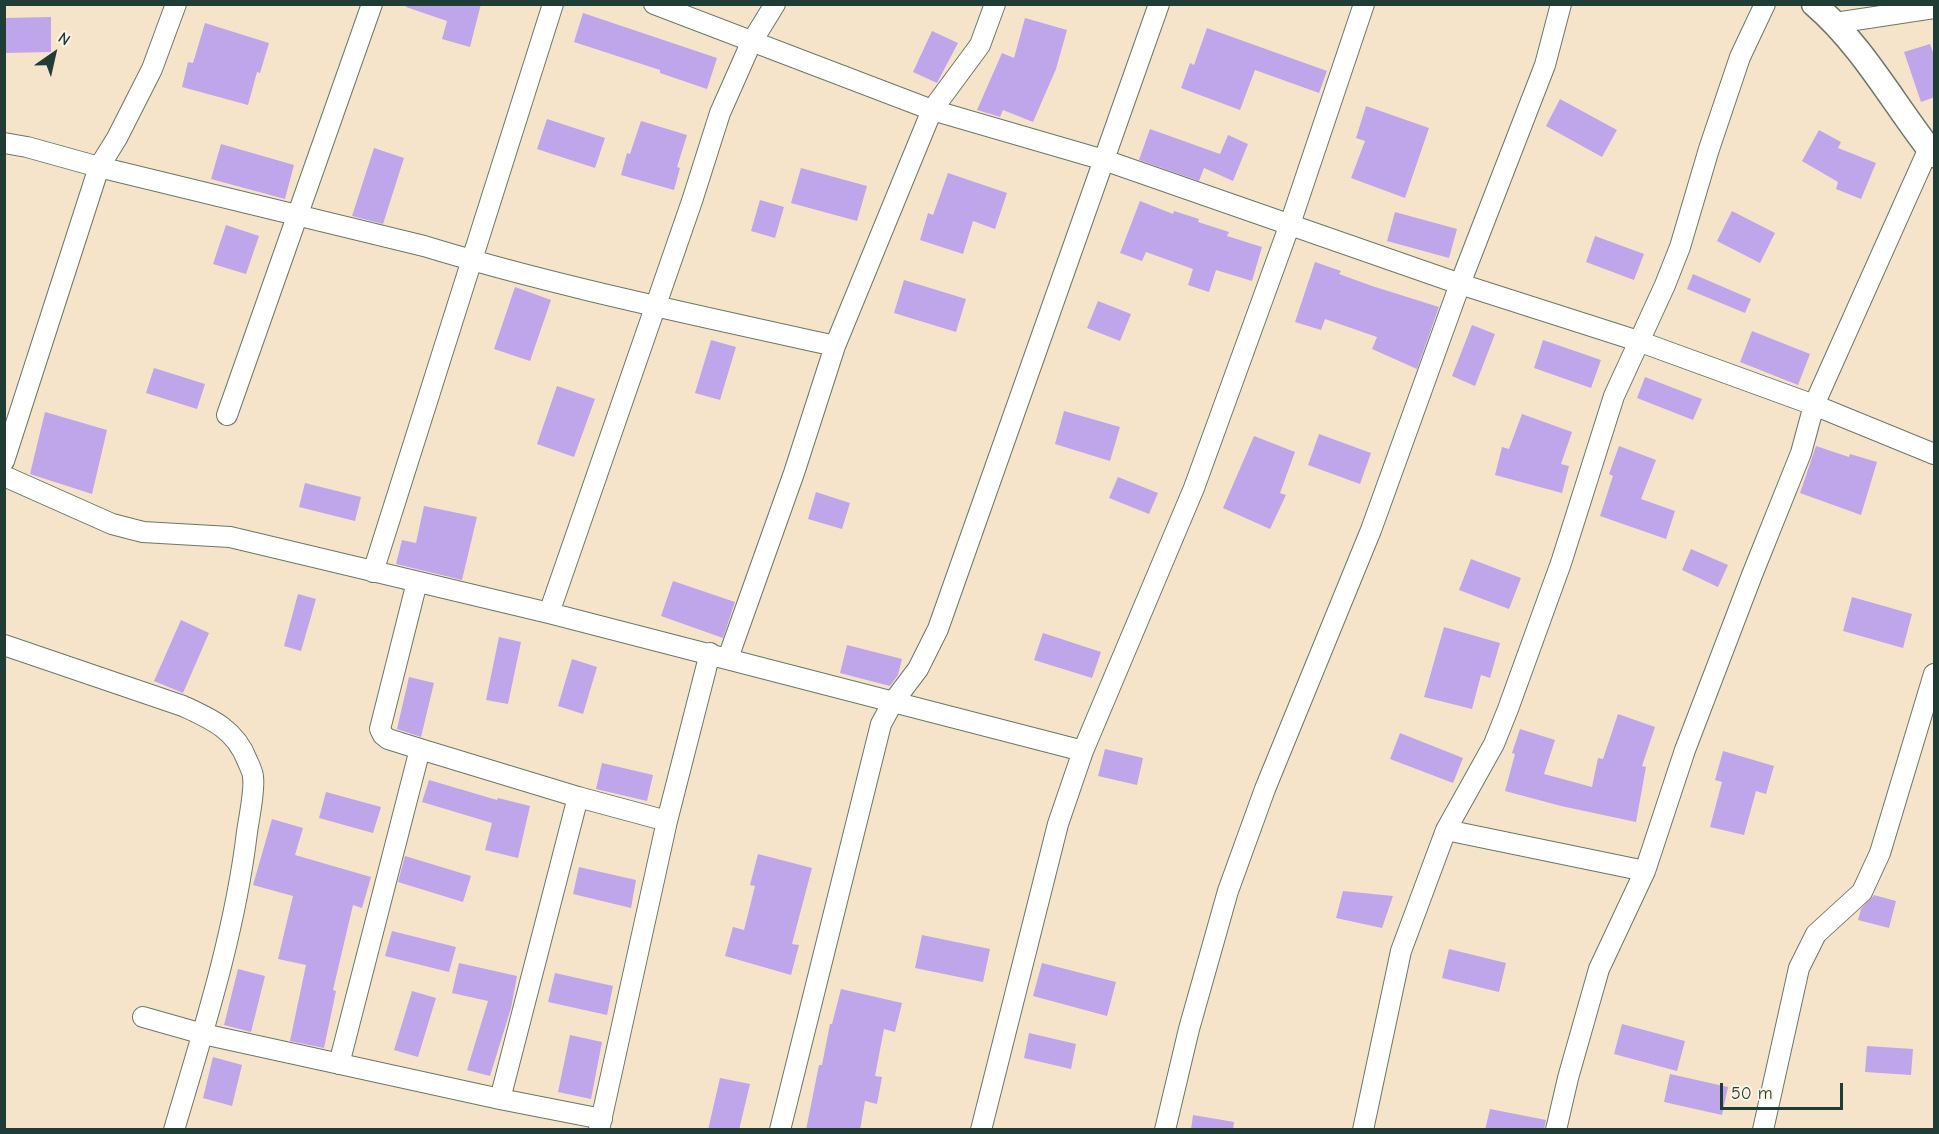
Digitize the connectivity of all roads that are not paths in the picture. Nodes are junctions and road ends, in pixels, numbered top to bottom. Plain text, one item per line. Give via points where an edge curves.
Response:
1 (176, 4) edge
2 (372, 4) edge
3 (553, 4) edge
4 (654, 4) edge
5 (775, 4) edge
6 (995, 4) edge
7 (1159, 4) edge
8 (1364, 4) edge
9 (1562, 4) edge
10 (1765, 4) edge
11 (1814, 4) edge
12 (1935, 8) edge
13 (1835, 23) junction
14 (751, 43) junction
15 (932, 110) junction
16 (4, 143) edge
17 (1932, 152) edge
18 (1104, 160) junction
19 (99, 167) junction
20 (299, 215) junction
21 (1290, 224) junction
22 (472, 260) junction
23 (1460, 284) junction
24 (655, 306) junction
25 (1638, 341) junction
26 (835, 346) junction
27 (1814, 405) junction
28 (227, 415) dead end
29 (1935, 454) edge
30 (4, 461) edge
31 (4, 476) edge
32 (373, 572) junction
33 (417, 582) junction
34 (549, 613) junction
35 (4, 645) edge
36 (719, 656) junction
37 (1935, 674) edge
38 (893, 702) junction
39 (420, 749) junction
40 (1083, 751) junction
41 (578, 797) junction
42 (667, 821) junction
43 (1446, 830) junction
44 (1645, 871) junction
45 (143, 1017) dead end
46 (203, 1034) junction
47 (339, 1064) junction
48 (500, 1099) junction
49 (601, 1124) edge
50 (174, 1130) edge
51 (780, 1130) edge
52 (981, 1130) edge
53 (1165, 1130) edge
54 (1364, 1130) edge
55 (1556, 1130) edge
56 (1763, 1130) edge

1 - 19 street via 152,69
2 - 20 street
3 - 22 street
4 - 14 street
5 - 14 street
6 - 15 street via 980,45
7 - 18 street
8 - 21 street
9 - 23 street via 1545,65
10 - 25 street via 1737,68 1680,247
11 - 13 street
12 - 13 street
13 - 17 street
14 - 15 street
14 - 24 street via 720,113
15 - 18 street
15 - 26 street
16 - 19 street
17 - 27 street
18 - 21 street
18 - 38 street via 938,629 918,669
19 - 20 street
19 - 30 street
20 - 22 street
20 - 28 street
21 - 23 street
21 - 40 street via 1194,488
22 - 24 street
22 - 32 street
23 - 25 street
23 - 53 street via 1371,530 1228,891
24 - 26 street
24 - 34 street
25 - 27 street
25 - 43 street via 1614,396 1561,563 1505,718
26 - 36 street via 794,473
27 - 29 street
27 - 44 street via 1802,453 1685,750
31 - 32 street via 112,525 143,532 230,537
32 - 33 street
33 - 34 street
33 - 39 street via 380,729 388,739
34 - 36 street
35 - 46 street via 183,706 211,719 236,738 243,751 253,777 244,854
36 - 38 street
36 - 42 street
37 - 56 street via 1880,854 1862,892 1816,934 1799,968
38 - 40 street
38 - 51 street via 882,724
39 - 41 street
39 - 47 street
40 - 52 street via 1058,824
41 - 42 street
41 - 48 street
42 - 49 street
43 - 44 street
43 - 54 street via 1401,951
44 - 55 street via 1599,969
45 - 46 street
46 - 47 street
46 - 50 street
47 - 48 street
48 - 49 street

